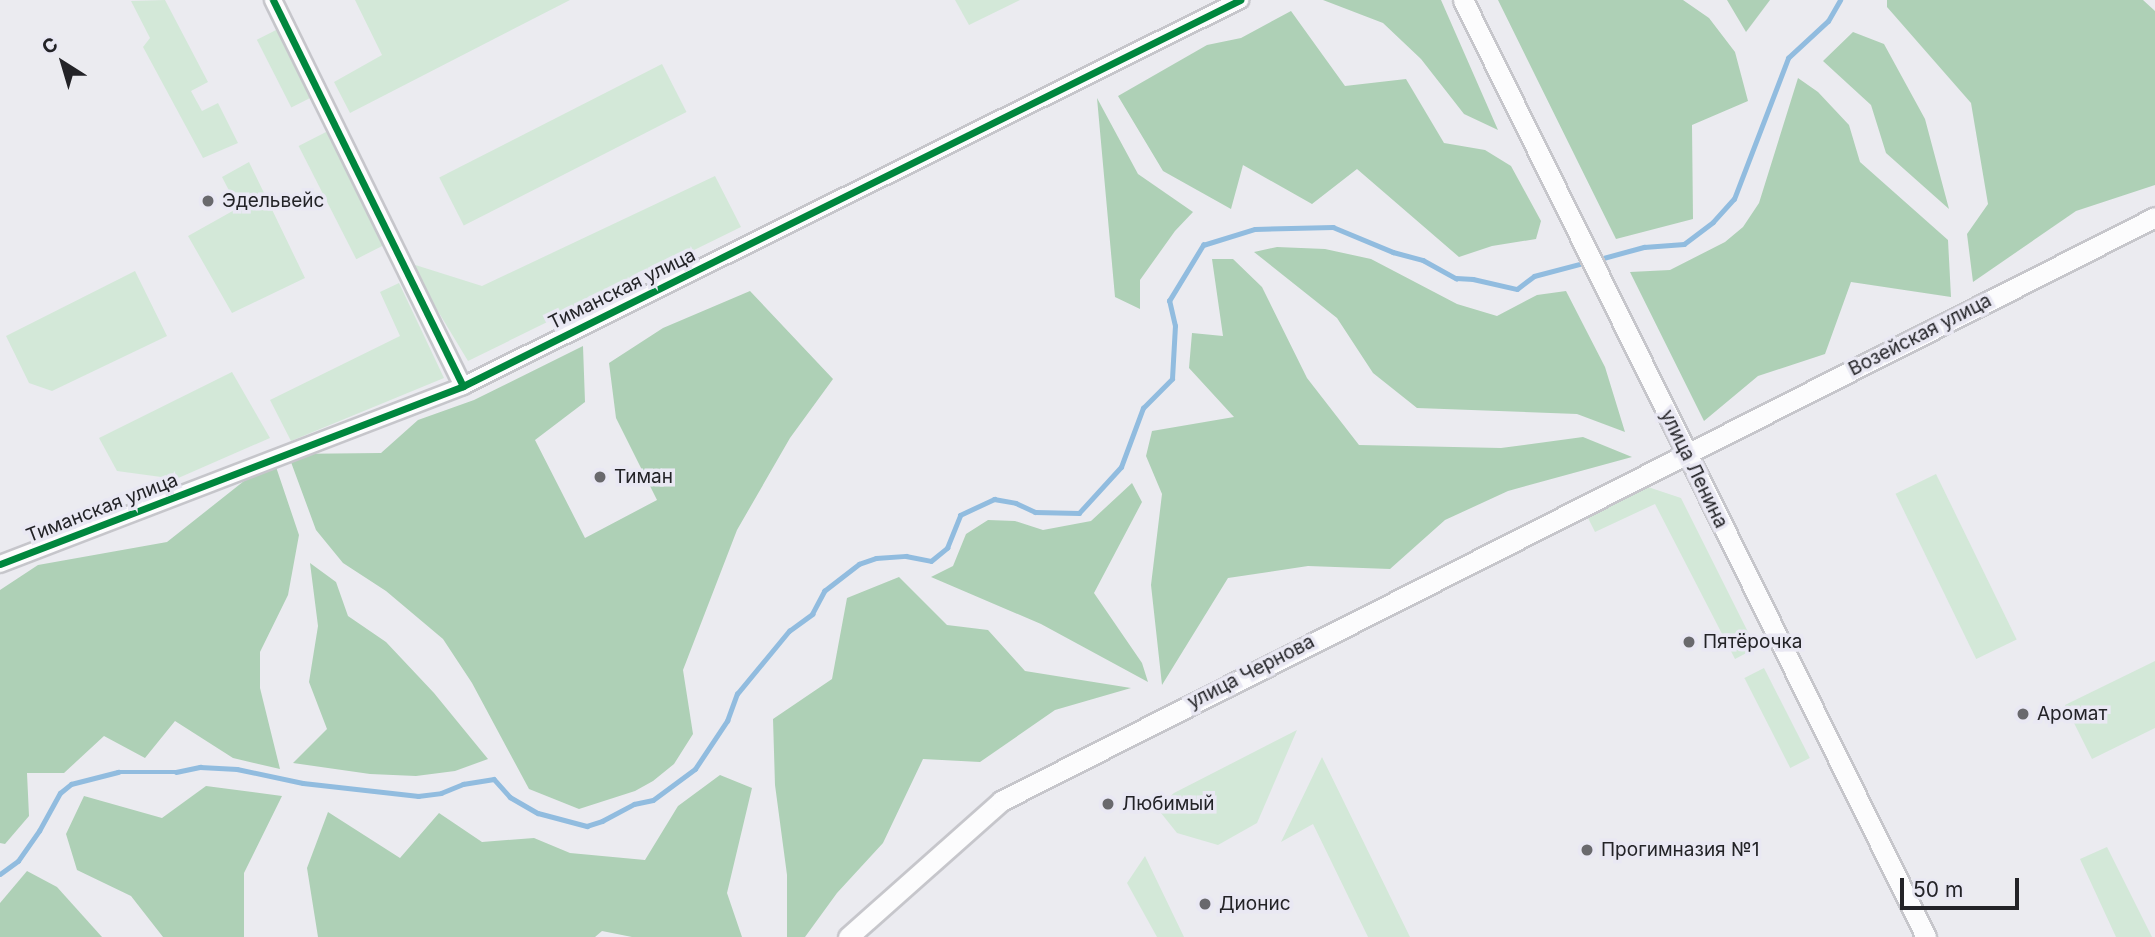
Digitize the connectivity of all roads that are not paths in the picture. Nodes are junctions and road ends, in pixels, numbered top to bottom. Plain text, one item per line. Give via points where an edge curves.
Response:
1 (273, 0) edge
2 (1240, 0) edge
3 (1463, 0) edge
4 (2155, 217) edge
5 (463, 386) junction
6 (1686, 453) junction
7 (0, 564) edge
8 (848, 937) edge
9 (1926, 937) edge

1 - 5 street
2 - 5 street, Тиманская улица
3 - 6 main road, улица Ленина
4 - 6 main road, Возейская улица
5 - 7 street, Тиманская улица
6 - 8 main road, улица Чернова via 1001,801
6 - 9 main road, улица Ленина

